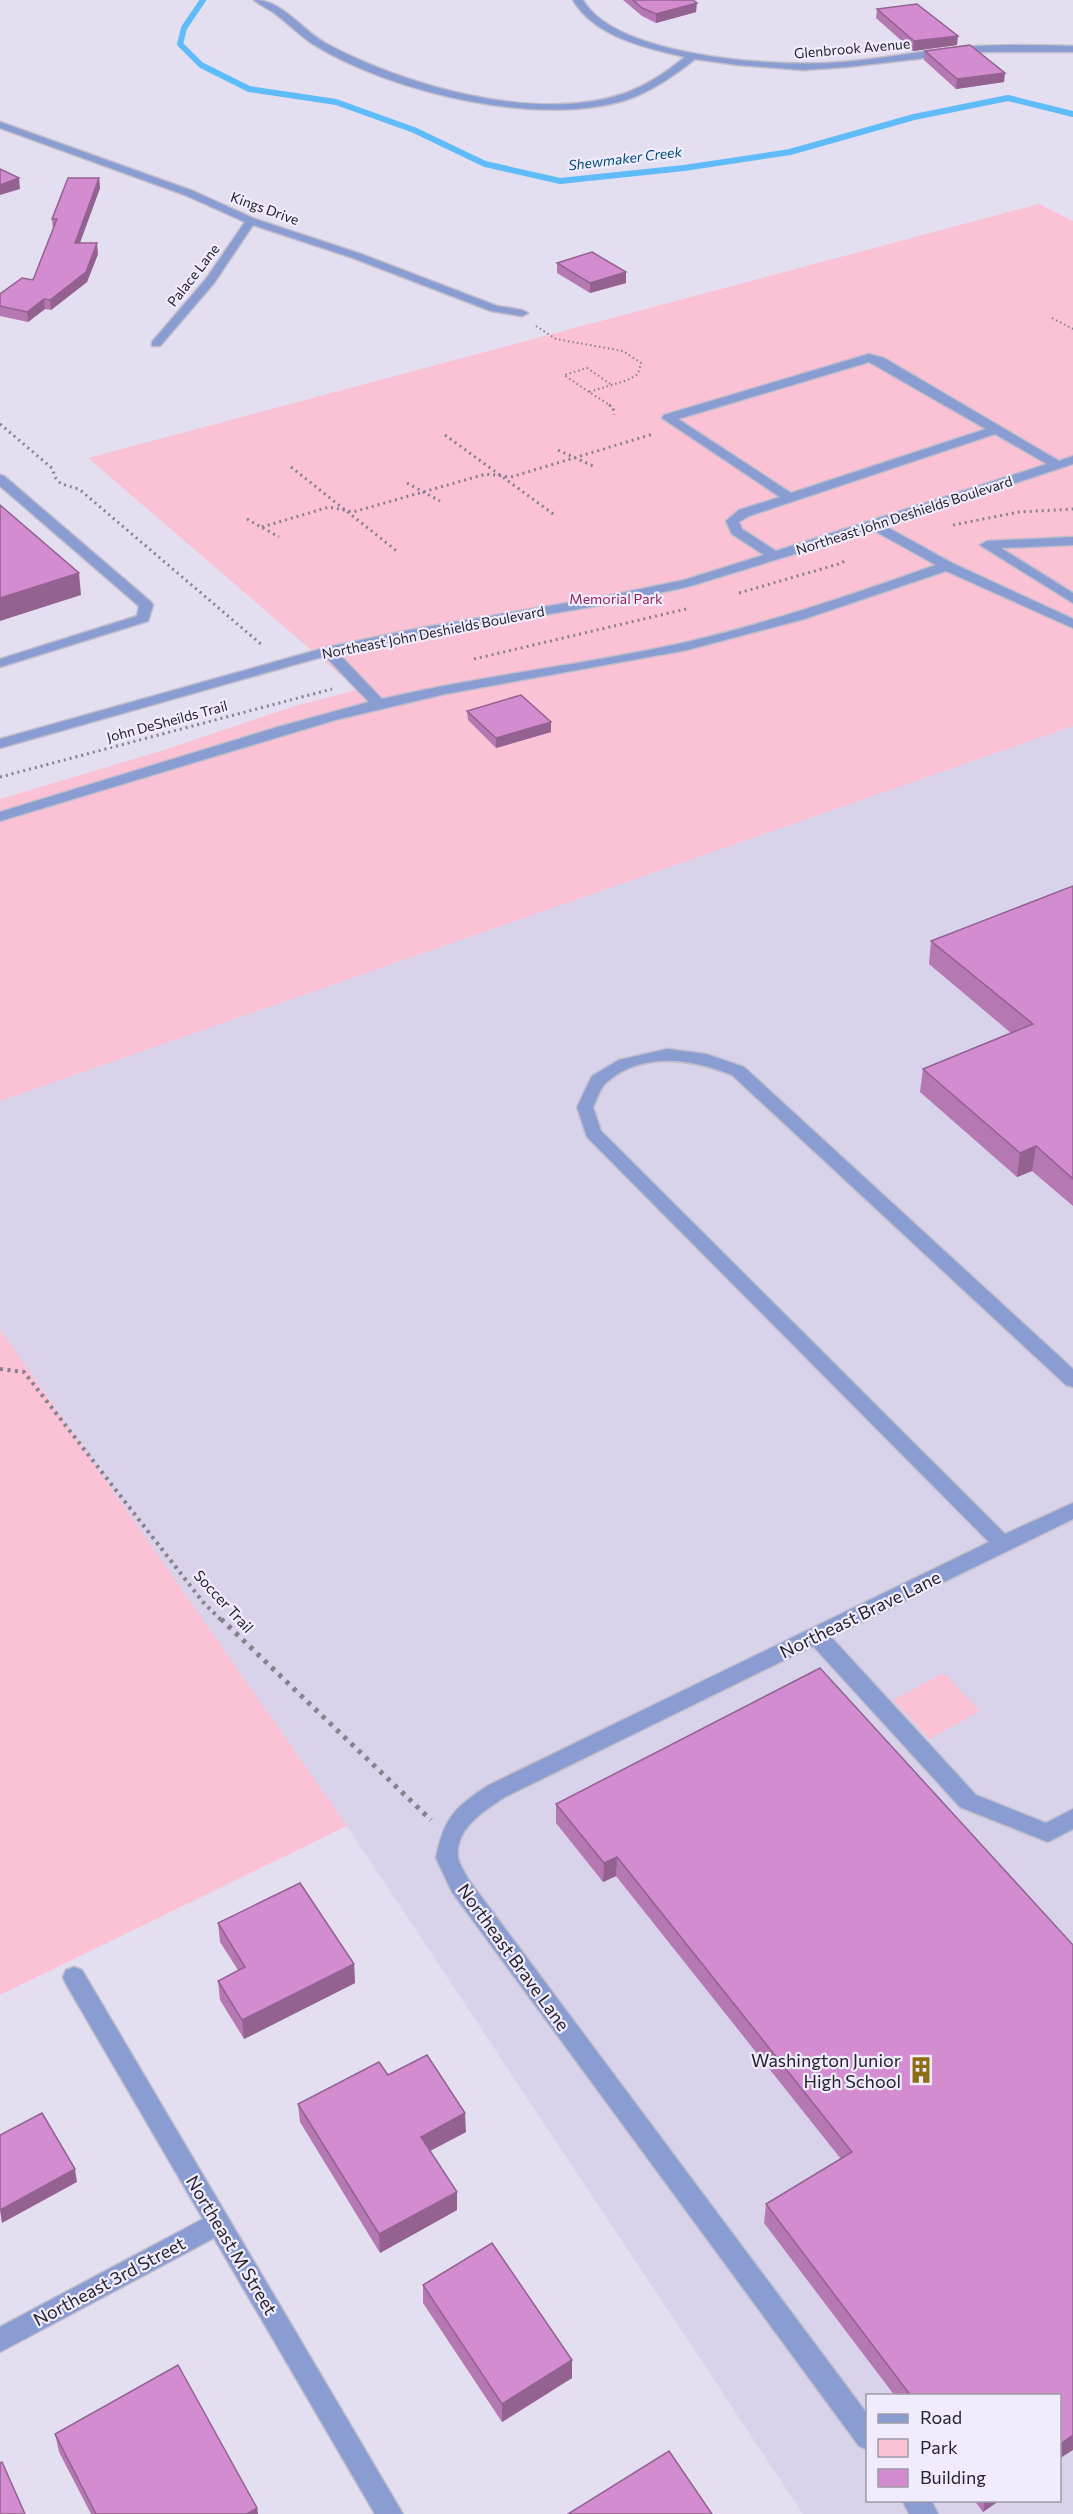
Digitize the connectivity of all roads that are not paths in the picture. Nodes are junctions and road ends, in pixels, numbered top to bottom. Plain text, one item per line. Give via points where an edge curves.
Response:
1 (259, 0) edge
2 (578, 0) edge
3 (1073, 49) edge
4 (693, 55) junction
5 (0, 125) edge
6 (251, 221) junction
7 (522, 313) road end
8 (156, 344) dead end
9 (997, 429) junction
10 (1073, 460) edge
11 (1057, 465) junction
12 (0, 479) edge
13 (790, 498) junction
14 (874, 525) junction
15 (1071, 542) edge
16 (776, 557) junction
17 (946, 566) junction
18 (1073, 599) edge
19 (1073, 624) edge
20 (328, 651) junction
21 (0, 663) edge
22 (379, 704) junction
23 (0, 744) edge
24 (0, 817) edge
25 (1073, 1380) edge
26 (1073, 1510) edge
27 (1005, 1545) junction
28 (816, 1635) junction
29 (1073, 1818) edge
30 (74, 1977) dead end
31 (219, 2223) junction
32 (0, 2340) edge
33 (866, 2436) edge
34 (390, 2514) edge

1 - 4 street via 321,45 373,70 461,96 514,104 571,106 623,97 648,87
2 - 4 street, Glenbrook Avenue via 588,14 621,35 648,46
3 - 4 street, Glenbrook Avenue via 963,50 869,63 796,67
5 - 6 street, Kings Drive via 189,194
6 - 7 street, Kings Drive via 357,256 495,309
6 - 8 street, Palace Lane via 210,281
9 - 11 street
9 - 13 street
9 - 13 street via 869,358 668,418
10 - 11 street, Northeast John Deshields Boulevard
11 - 14 street, Northeast John Deshields Boulevard
12 - 21 street via 146,605 143,618
13 - 16 street via 744,513 732,521 737,531
14 - 16 street, Northeast John Deshields Boulevard
14 - 17 street
15 - 18 street via 987,545
16 - 20 street, Northeast John Deshields Boulevard via 687,583 602,601
17 - 19 street
17 - 22 street via 848,601 718,637
20 - 22 street
20 - 23 street, Northeast John Deshields Boulevard
22 - 24 street via 291,727
25 - 27 street via 738,1071 706,1059 667,1054 625,1064 598,1080 585,1107 593,1132
26 - 27 street, Northeast Brave Lane
27 - 28 street, Northeast Brave Lane
28 - 29 street via 968,1801 1048,1833
28 - 33 street, Northeast Brave Lane via 497,1791 470,1808 452,1832 447,1858 460,1885
30 - 31 street, Northeast M Street
31 - 32 street, Northeast 3rd Street
31 - 34 street, Northeast M Street

